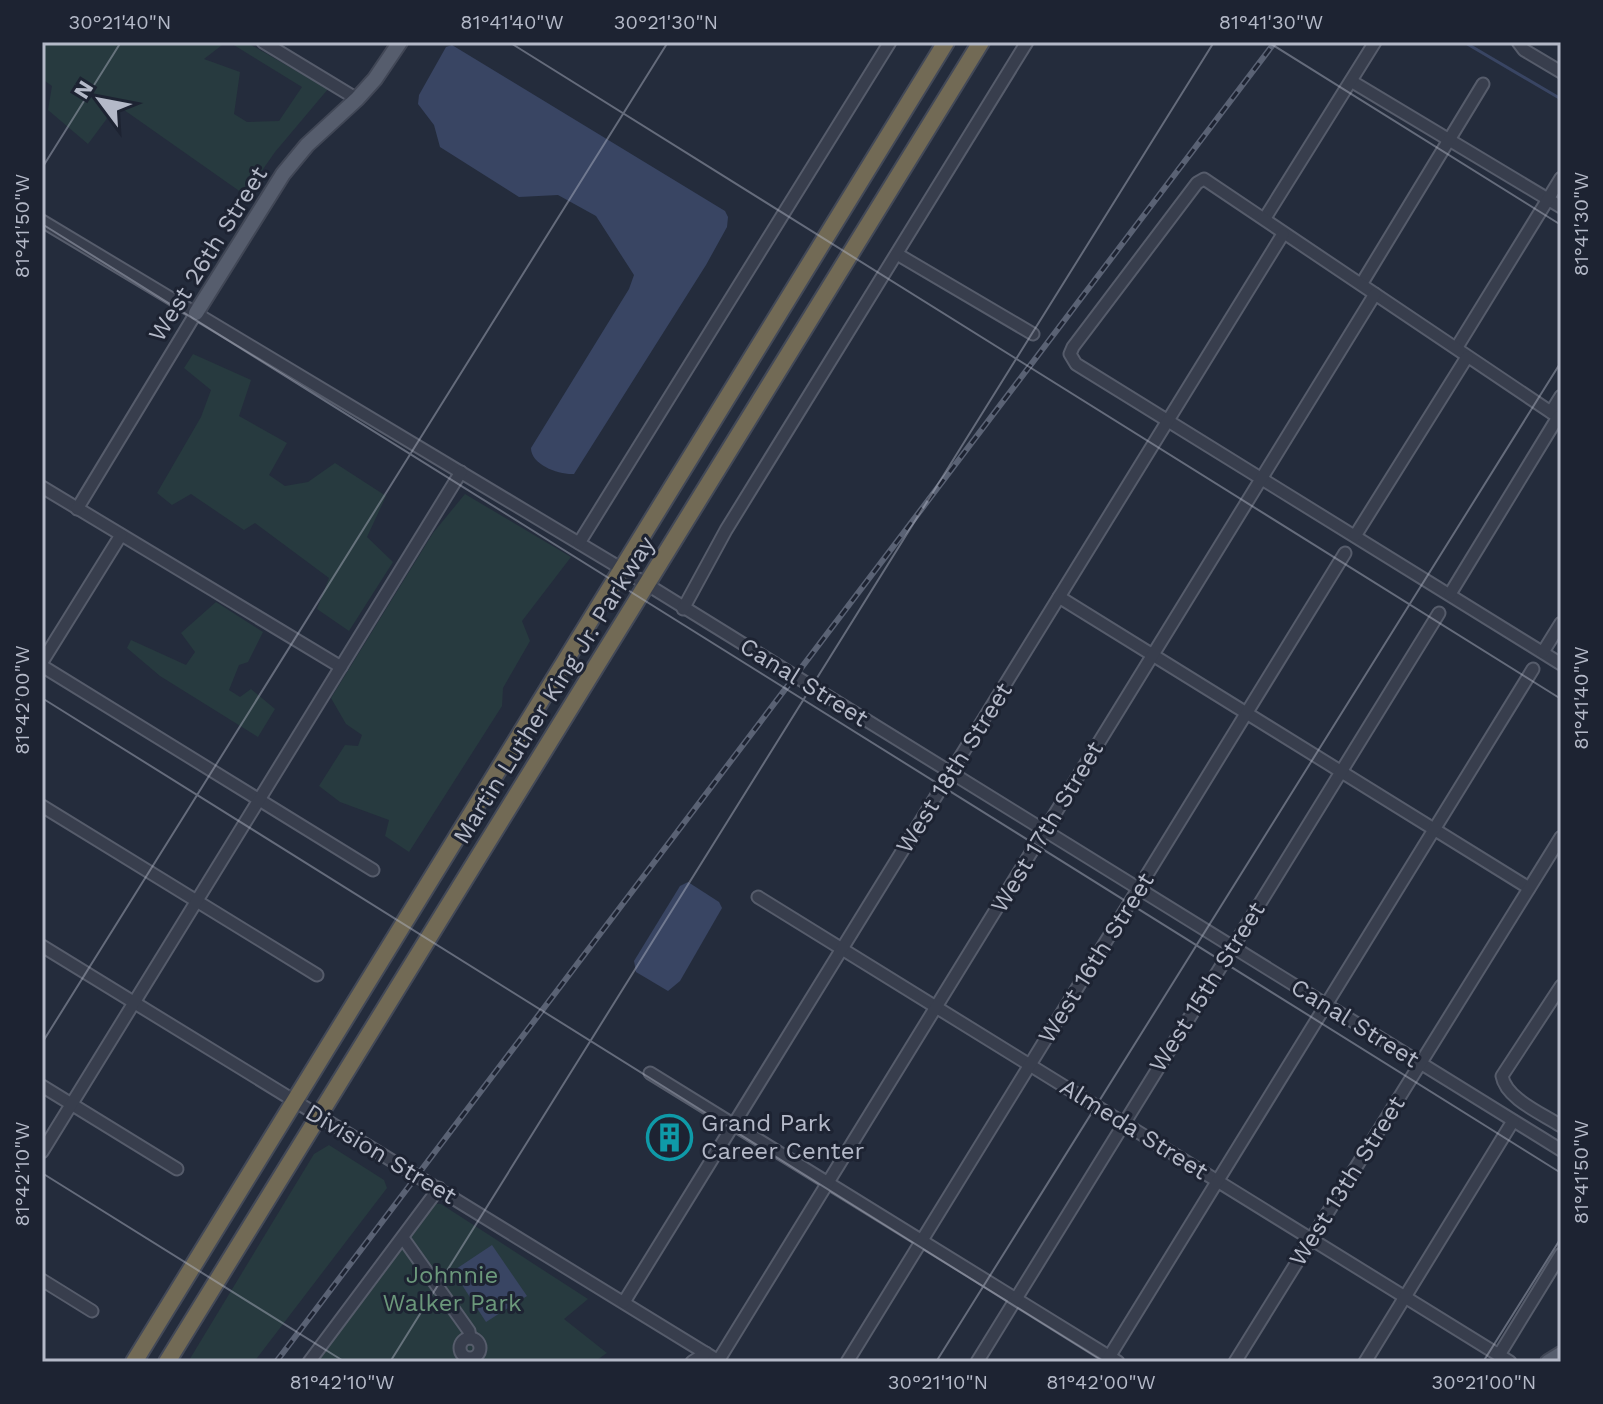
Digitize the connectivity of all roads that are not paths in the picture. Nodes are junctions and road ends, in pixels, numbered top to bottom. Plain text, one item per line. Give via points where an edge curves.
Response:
1 (263, 42) edge
2 (400, 42) edge
3 (890, 42) edge
4 (946, 42) edge
5 (981, 42) edge
6 (1027, 42) edge
7 (1375, 42) edge
8 (1518, 42) edge
9 (1561, 72) edge
10 (1351, 81) junction
11 (1483, 84) dead end
12 (357, 99) junction
13 (1450, 141) junction
14 (1561, 178) edge
15 (1548, 199) junction
16 (1561, 207) edge
17 (1265, 218) junction
18 (42, 221) edge
19 (1283, 234) junction
20 (897, 254) junction
21 (1362, 283) junction
22 (1375, 294) junction
23 (196, 313) junction
24 (1033, 334) dead end
25 (1457, 347) junction
26 (1467, 357) junction
27 (1561, 396) edge
28 (1557, 416) edge
29 (1168, 421) junction
30 (461, 472) junction
31 (1261, 479) junction
32 (42, 487) edge
33 (77, 509) junction
34 (121, 535) junction
35 (1355, 536) junction
36 (579, 543) junction
37 (1345, 553) dead end
38 (622, 569) junction
39 (646, 585) junction
40 (1450, 594) junction
41 (1059, 597) junction
42 (683, 609) junction
43 (1439, 613) dead end
44 (1561, 623) edge
45 (1543, 652) junction
46 (1152, 655) junction
47 (42, 664) edge
48 (1561, 664) edge
49 (341, 667) junction
50 (1533, 669) dead end
51 (1246, 713) junction
52 (1340, 771) junction
53 (951, 773) junction
54 (260, 800) junction
55 (42, 806) edge
56 (1434, 828) junction
57 (1045, 831) junction
58 (1561, 837) edge
59 (373, 870) dead end
60 (1529, 888) junction
61 (1139, 889) junction
62 (758, 897) dead end
63 (197, 901) junction
64 (42, 946) edge
65 (1232, 947) junction
66 (843, 948) junction
67 (317, 975) dead end
68 (1561, 986) edge
69 (135, 1003) junction
70 (1326, 1005) junction
71 (937, 1006) junction
72 (1421, 1063) junction
73 (1030, 1065) junction
74 (650, 1073) dead end
75 (42, 1086) edge
76 (294, 1101) junction
77 (72, 1104) junction
78 (319, 1117) junction
79 (1513, 1121) junction
80 (1124, 1122) junction
81 (735, 1125) junction
82 (1561, 1126) edge
83 (1561, 1150) edge
84 (42, 1152) edge
85 (177, 1169) dead end
86 (1218, 1181) junction
87 (828, 1183) junction
88 (439, 1188) junction
89 (403, 1238) junction
90 (1312, 1238) junction
91 (921, 1241) junction
92 (1561, 1254) edge
93 (42, 1280) edge
94 (1405, 1296) junction
95 (1015, 1299) junction
96 (624, 1302) junction
97 (92, 1311) dead end
98 (470, 1338) dead end
99 (706, 1353) junction
100 (1561, 1354) edge
101 (1499, 1355) junction
102 (1111, 1360) edge
103 (719, 1361) edge
104 (134, 1362) edge
105 (167, 1362) edge
106 (309, 1362) edge
107 (692, 1362) edge
108 (847, 1362) edge
109 (977, 1362) edge
110 (1235, 1362) edge
111 (1365, 1362) edge
112 (1510, 1362) edge
113 (1548, 1362) edge

1 - 12 street
2 - 12 main road, West 26th Street
3 - 36 street
4 - 38 highway, Martin Luther King Jr. Parkway
5 - 39 highway, Martin Luther King Jr. Parkway
6 - 20 street
7 - 10 street
8 - 9 street
10 - 13 street
10 - 17 street
11 - 13 street
12 - 23 main road, West 26th Street via 283,174
13 - 15 street
13 - 21 street
14 - 15 street
15 - 16 street
15 - 25 street
17 - 19 street
17 - 29 street via 1204,179 1197,183 1073,347 1070,354 1076,364
18 - 23 street, Canal Street
19 - 21 street
19 - 29 street, West 18th Street
20 - 24 street
20 - 42 street
21 - 22 street
22 - 25 street
22 - 31 street, West 17th Street
23 - 30 street, Canal Street
23 - 33 street, West 26th Street
25 - 26 street
26 - 28 street
26 - 35 street
27 - 28 street
28 - 40 street
29 - 31 street
29 - 41 street, West 18th Street
30 - 36 street, Canal Street
30 - 49 street
31 - 35 street
31 - 46 street, West 17th Street
32 - 33 street
33 - 34 street
34 - 47 street
34 - 49 street
35 - 40 street
36 - 38 street, Canal Street
37 - 51 street, West 16th Street
38 - 39 street, Canal Street
38 - 76 highway, Martin Luther King Jr. Parkway
39 - 42 street, Canal Street
39 - 78 highway, Martin Luther King Jr. Parkway
40 - 45 street
41 - 46 street
41 - 53 street, West 18th Street
42 - 53 street, Canal Street
43 - 52 street, West 15th Street
44 - 45 street
45 - 48 street
46 - 51 street
46 - 57 street, West 17th Street
47 - 54 street
49 - 54 street
50 - 56 street
51 - 52 street
51 - 61 street, West 16th Street
52 - 56 street
52 - 65 street, West 15th Street
53 - 57 street, Canal Street
53 - 66 street, West 18th Street
54 - 59 street
54 - 63 street
55 - 63 street
56 - 60 street
56 - 70 street
57 - 61 street, Canal Street
57 - 71 street, West 17th Street
58 - 60 street, West 13th Street
60 - 72 street, West 13th Street
61 - 65 street, Canal Street
61 - 73 street, West 16th Street
62 - 66 street, Almeda Street
63 - 67 street
63 - 69 street
64 - 69 street, Division Street
65 - 70 street, Canal Street
65 - 80 street, West 15th Street
66 - 71 street, Almeda Street
66 - 81 street, West 18th Street
68 - 82 street via 1502,1076 1511,1093
69 - 76 street, Division Street
69 - 77 street
70 - 72 street, Canal Street
70 - 86 street
71 - 73 street, Almeda Street
71 - 87 street, West 17th Street
72 - 79 street, Canal Street
72 - 90 street, West 13th Street
73 - 80 street, Almeda Street
73 - 91 street, West 16th Street
74 - 81 street
75 - 77 street
76 - 78 street, Division Street
76 - 104 highway, Martin Luther King Jr. Parkway
77 - 84 street
77 - 85 street
78 - 88 street, Division Street
78 - 105 highway, Martin Luther King Jr. Parkway
79 - 83 street, Canal Street
79 - 94 street
80 - 86 street, Almeda Street
80 - 95 street, West 15th Street
81 - 87 street
81 - 96 street, West 18th Street
86 - 90 street, Almeda Street
86 - 102 street
87 - 91 street
87 - 103 street, West 17th Street
88 - 89 street
88 - 96 street, Division Street
89 - 98 street
89 - 106 street
90 - 94 street, Almeda Street
90 - 110 street, West 13th Street
91 - 95 street
91 - 108 street, West 16th Street
92 - 101 street
93 - 97 street
94 - 101 street, Almeda Street
94 - 111 street
95 - 102 street
95 - 109 street, West 15th Street
96 - 99 street, Division Street
99 - 103 street, Division Street
99 - 107 street
100 - 113 main road
101 - 112 street, Almeda Street

